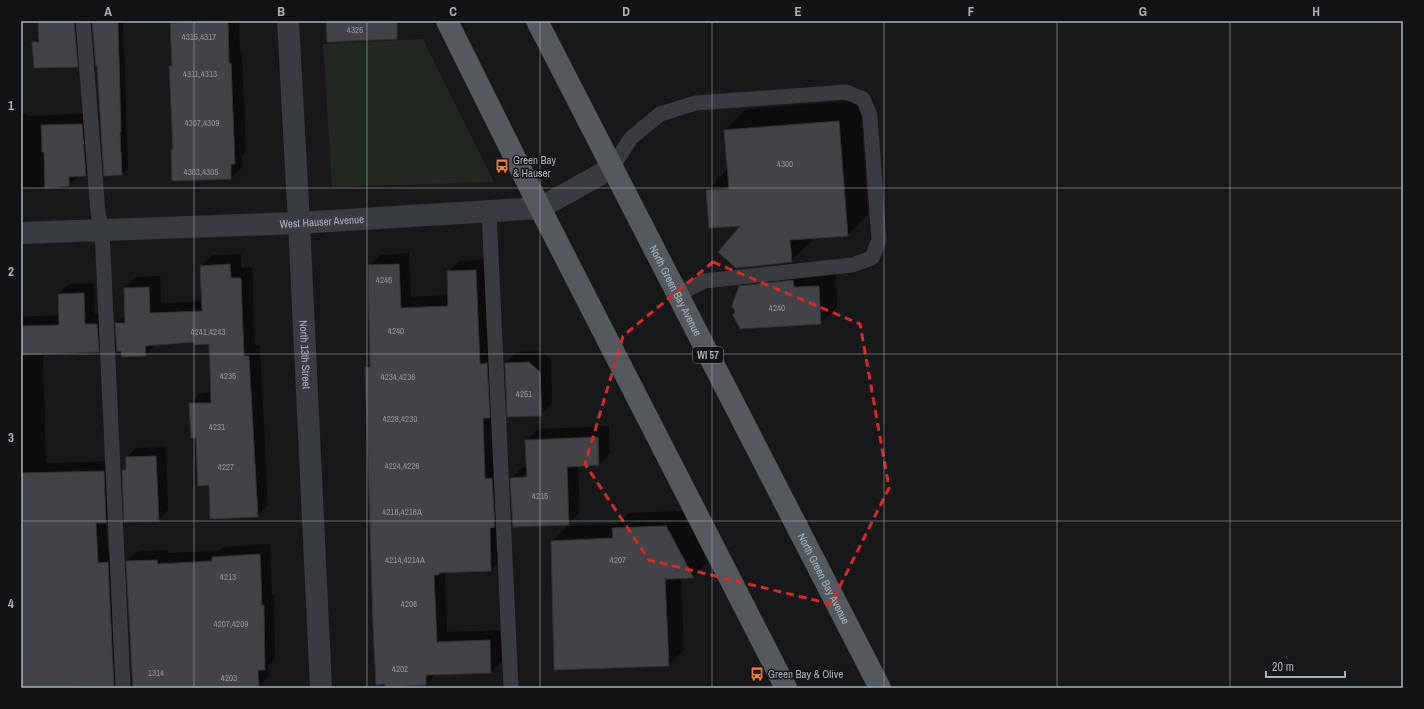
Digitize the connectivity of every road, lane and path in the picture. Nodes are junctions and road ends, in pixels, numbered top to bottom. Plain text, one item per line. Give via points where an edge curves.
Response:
1 (83, 21) edge
2 (288, 21) edge
3 (447, 21) edge
4 (537, 21) edge
5 (612, 168) junction
6 (540, 208) junction
7 (489, 212) junction
8 (299, 223) junction
9 (102, 230) junction
10 (21, 233) edge
11 (677, 295) junction
12 (873, 686) edge
13 (123, 688) edge
14 (321, 688) edge
15 (511, 688) edge
16 (786, 688) edge

1 - 9 lane via 98,213
2 - 8 street, North 13th Street
3 - 6 main road
4 - 5 main road, North Green Bay Avenue / WI 57
5 - 6 street, West Hauser Avenue
5 - 11 main road, North Green Bay Avenue / WI 57
5 - 11 lane via 631,138 660,114 696,103 846,92 863,99 870,116 879,240 872,258 852,265 704,281
6 - 7 street, West Hauser Avenue
6 - 16 main road
7 - 8 street, West Hauser Avenue
7 - 15 lane
8 - 9 street, West Hauser Avenue
8 - 14 street, North 13th Street
9 - 10 street, West Hauser Avenue
9 - 13 lane
11 - 12 main road, North Green Bay Avenue / WI 57

